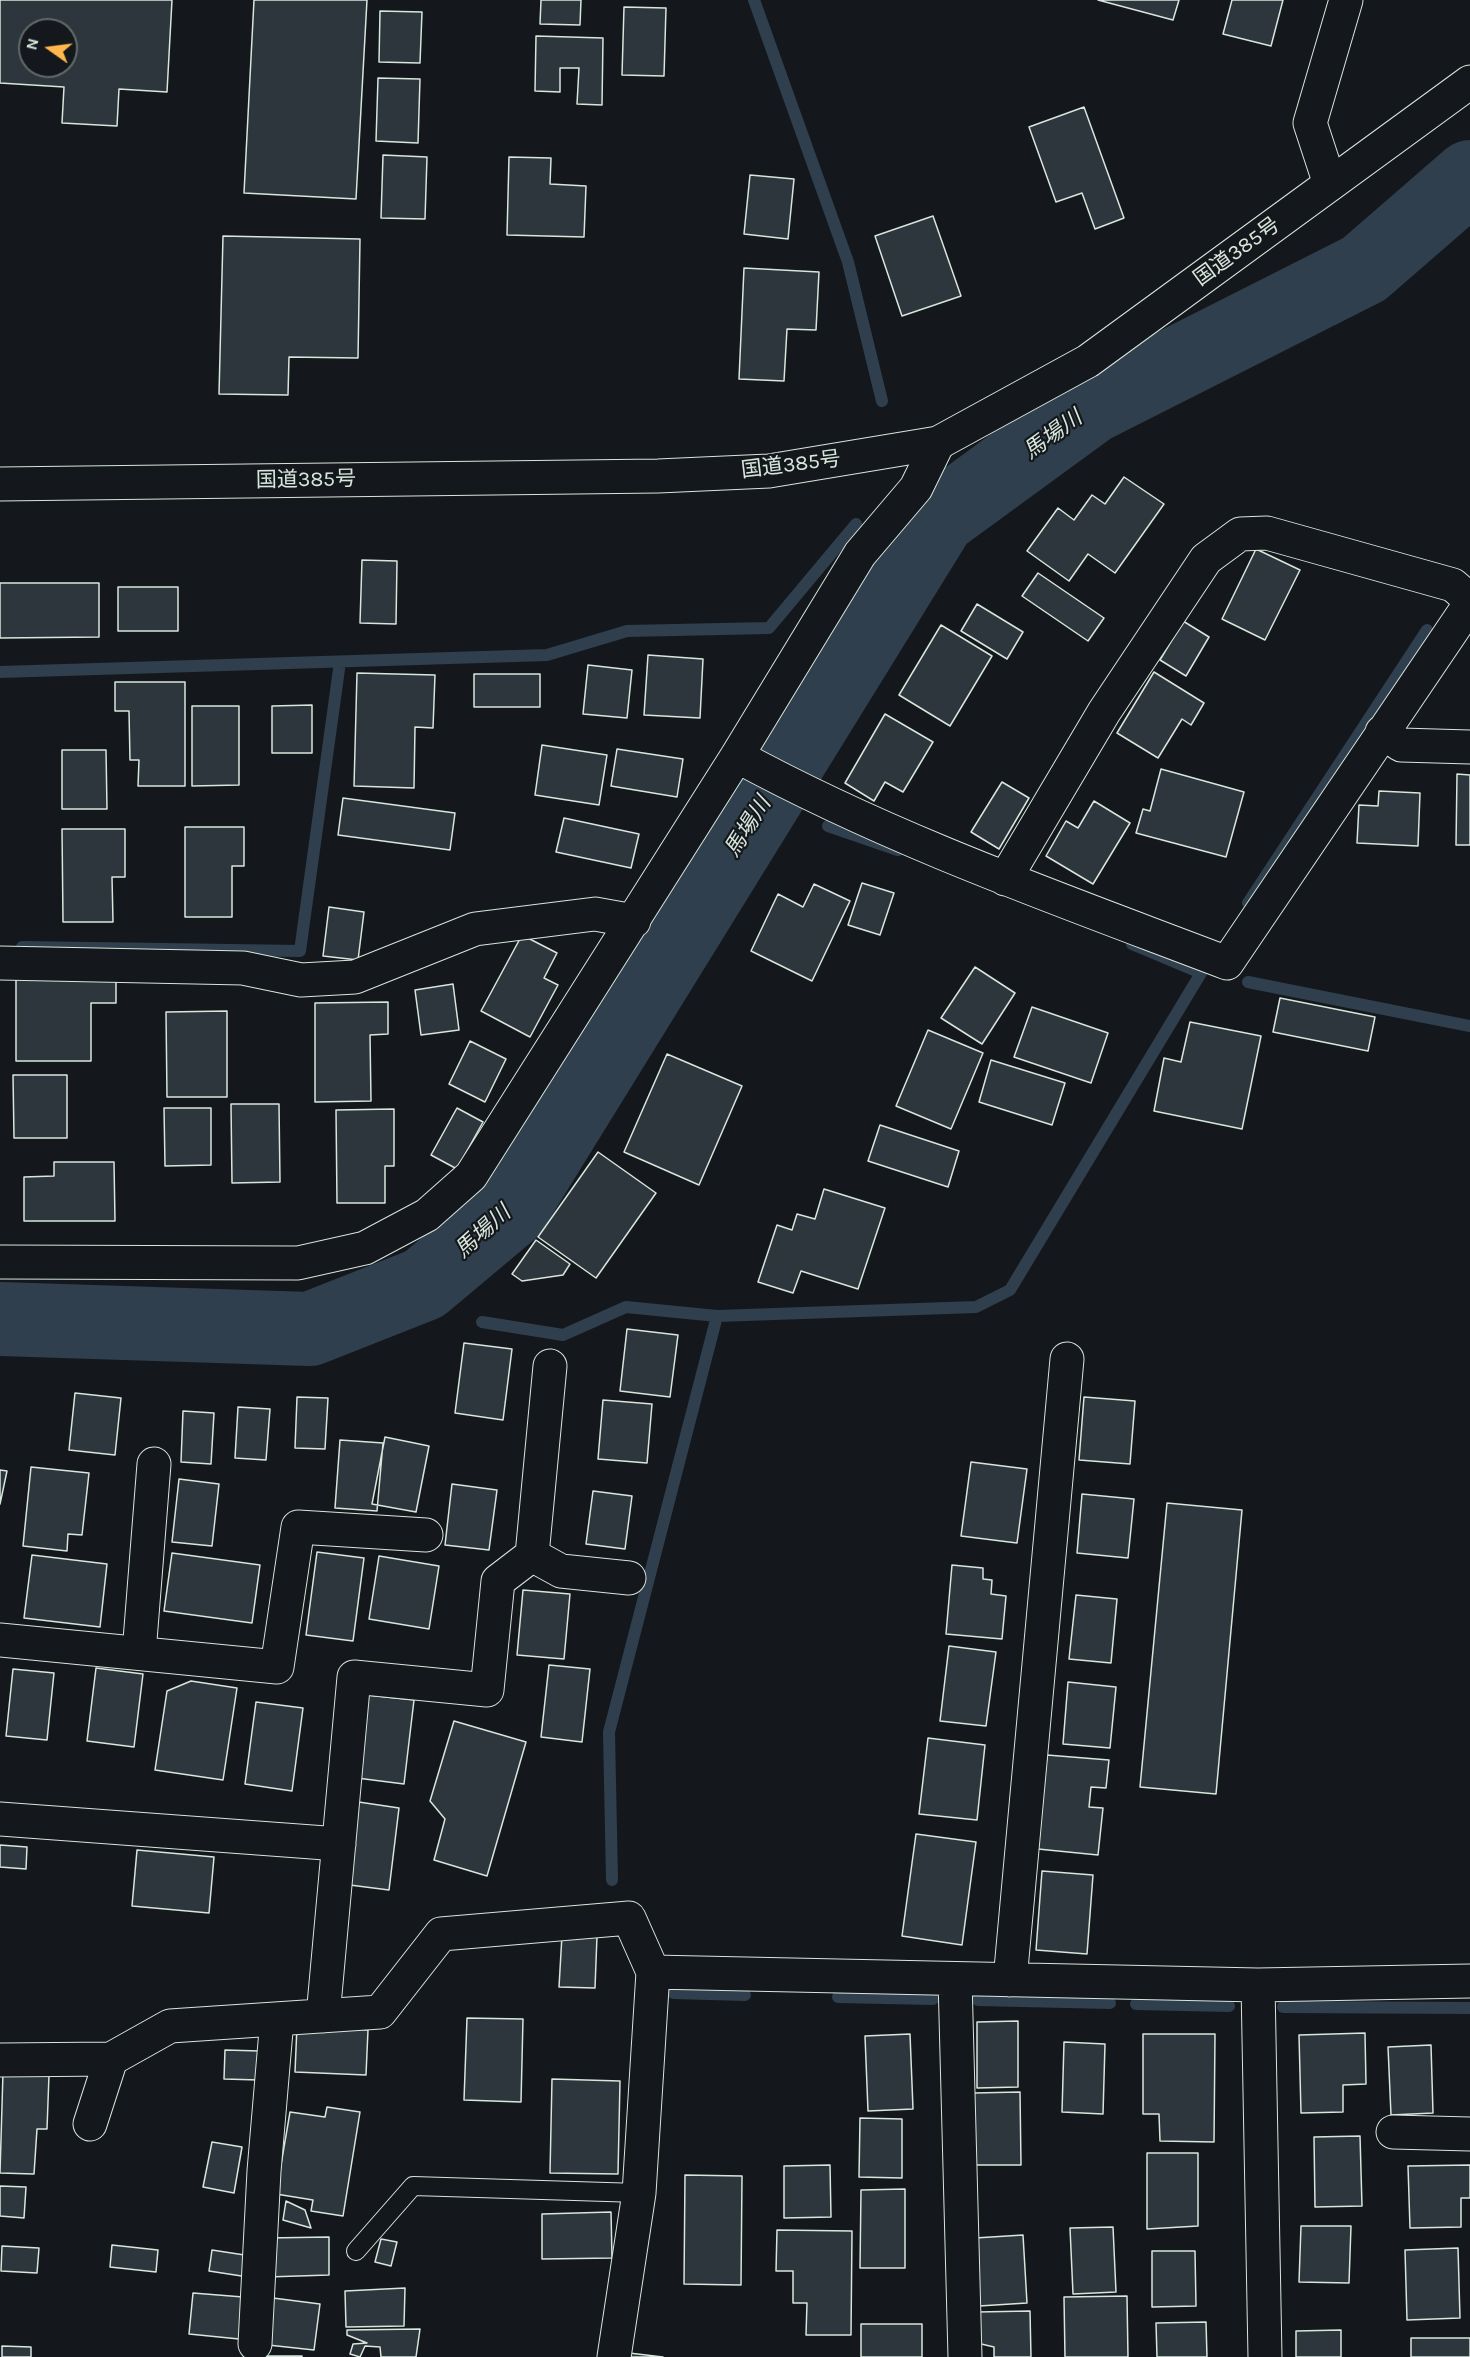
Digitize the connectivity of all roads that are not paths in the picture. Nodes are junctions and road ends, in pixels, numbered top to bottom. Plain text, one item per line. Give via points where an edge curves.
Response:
1 (1346, 0) edge
2 (1470, 82) edge
3 (1330, 184) junction
4 (938, 443) junction
5 (0, 484) edge
6 (1470, 602) edge
7 (1382, 732) junction
8 (1470, 747) edge
9 (737, 756) junction
10 (1005, 879) junction
11 (634, 921) junction
12 (0, 963) edge
13 (0, 1262) edge
14 (1067, 1359) dead end
15 (550, 1366) dead end
16 (154, 1464) dead end
17 (426, 1535) dead end
18 (532, 1555) junction
19 (629, 1578) dead end
20 (0, 1640) edge
21 (139, 1653) junction
22 (0, 1819) edge
23 (339, 1844) junction
24 (653, 1972) junction
25 (955, 1979) junction
26 (1010, 1980) junction
27 (1470, 1981) edge
28 (1258, 1985) junction
29 (323, 2016) junction
30 (277, 2019) junction
31 (111, 2059) junction
32 (0, 2060) edge
33 (90, 2124) dead end
34 (1393, 2132) dead end
35 (1470, 2134) edge
36 (639, 2193) junction
37 (356, 2251) dead end
38 (255, 2344) dead end
39 (614, 2357) edge
40 (965, 2357) edge
41 (1265, 2357) edge

1 - 3 main road via 1310,123
2 - 3 main road, 国道385号
3 - 4 main road, 国道385号 via 1088,361
4 - 5 main road, 国道385号 via 769,471 658,476
4 - 9 main road via 915,488 860,554
6 - 7 main road
6 - 10 main road via 1453,585 1266,533 1240,534 1206,559 1104,712
7 - 8 main road via 1401,745
7 - 10 main road via 1227,963
9 - 10 main road via 808,794
9 - 11 main road
11 - 12 main road via 595,914 475,929 355,978 301,980 243,968
11 - 13 main road via 471,1176 427,1215 364,1248 298,1263
14 - 26 main road
15 - 18 main road
16 - 21 main road
17 - 21 main road via 298,1527 277,1667
18 - 19 main road via 561,1571
18 - 23 main road via 498,1581 487,1690 354,1677
20 - 21 main road
22 - 23 main road
23 - 29 main road
24 - 25 main road
24 - 29 main road via 629,1918 441,1934 380,2012
24 - 36 main road
25 - 26 main road
25 - 40 main road
26 - 28 main road
27 - 28 main road
28 - 41 main road
29 - 30 main road
30 - 31 main road via 170,2026
30 - 38 main road
31 - 32 main road
31 - 33 main road
34 - 35 main road
36 - 37 lane via 413,2187
36 - 39 main road

